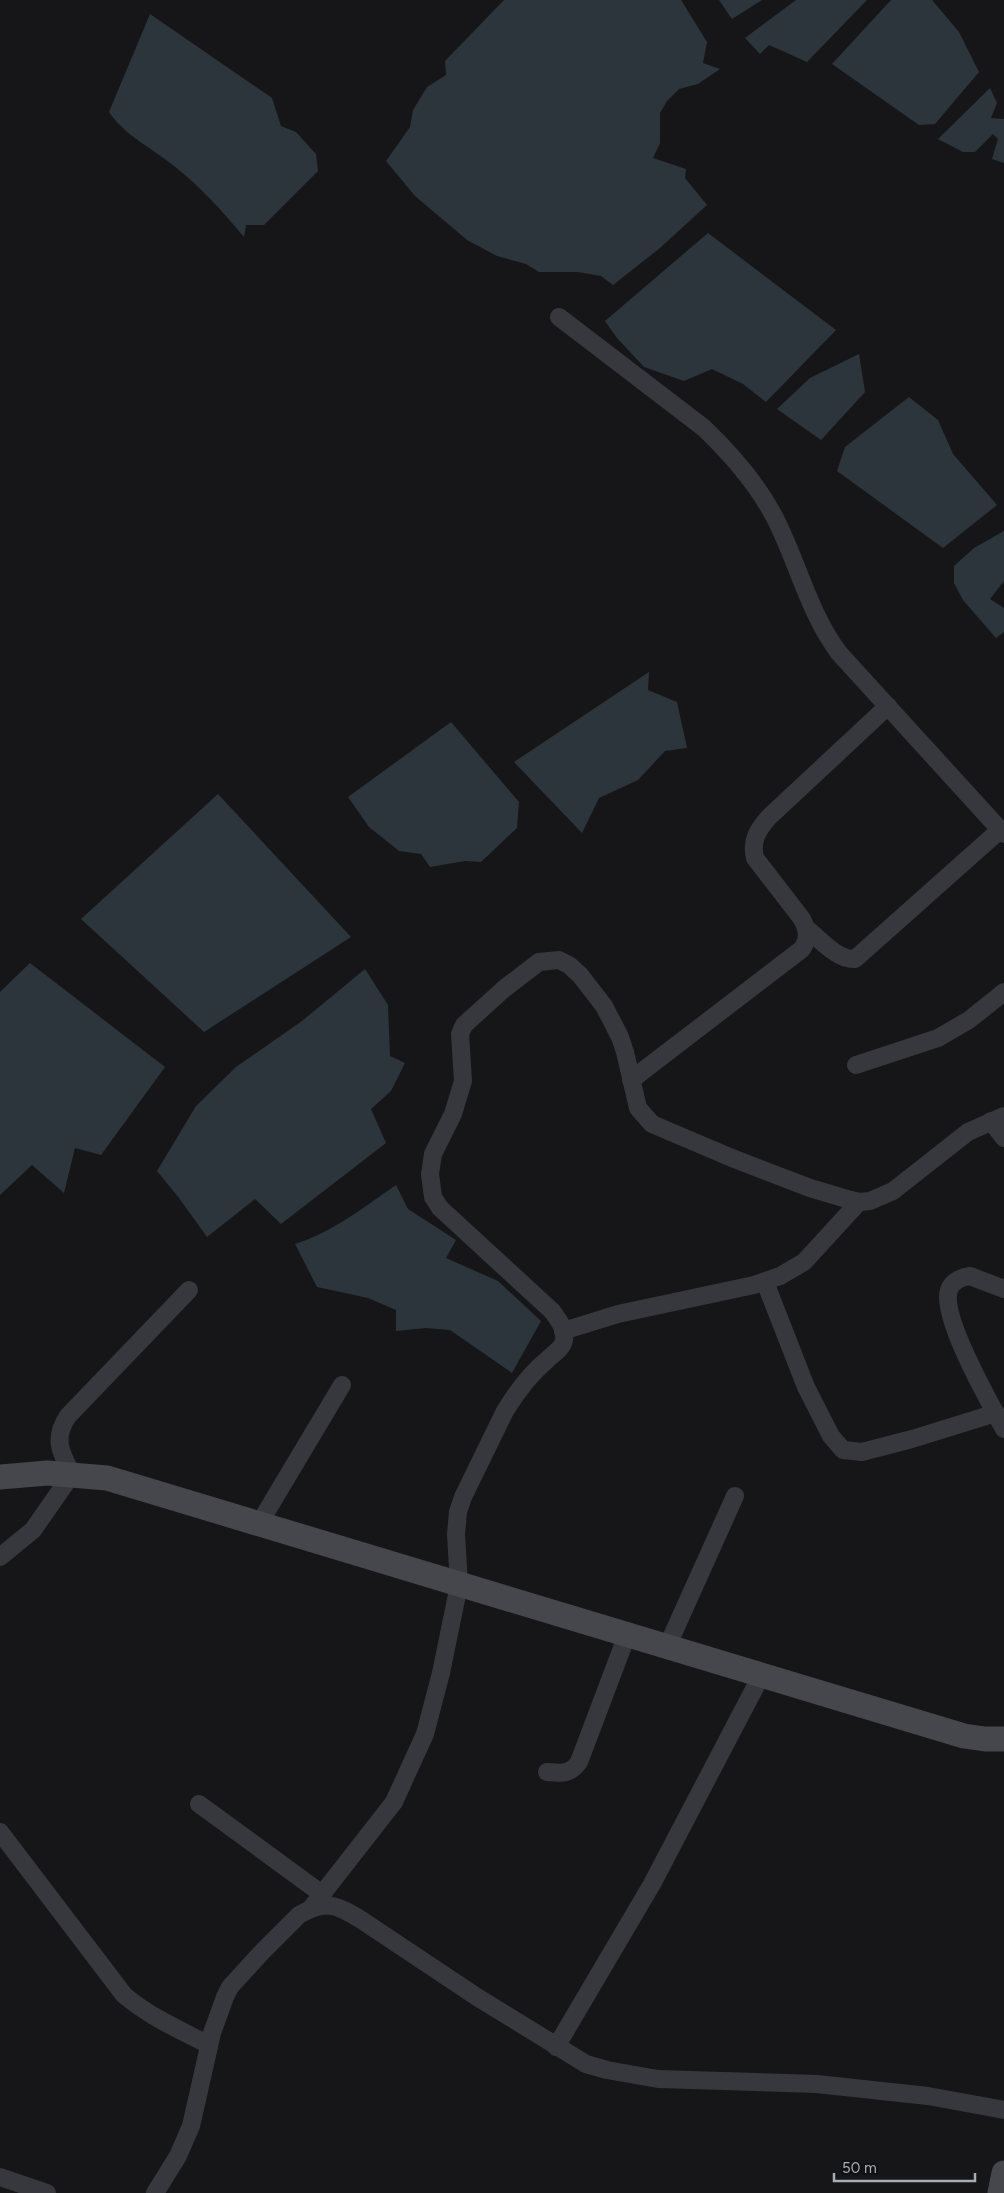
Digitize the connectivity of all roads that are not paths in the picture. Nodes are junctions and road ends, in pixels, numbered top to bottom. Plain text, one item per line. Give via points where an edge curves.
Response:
1 (559, 317) dead end
2 (888, 706) junction
3 (1002, 832) edge
4 (807, 929) junction
5 (1004, 992) edge
6 (856, 1065) dead end
7 (631, 1080) junction
8 (998, 1119) edge
9 (1004, 1138) edge
10 (859, 1202) junction
11 (765, 1282) junction
12 (1004, 1289) edge
13 (189, 1290) dead end
14 (563, 1331) junction
15 (342, 1385) dead end
16 (996, 1413) junction
17 (1004, 1429) edge
18 (72, 1474) junction
19 (0, 1477) edge
20 (735, 1496) dead end
21 (259, 1524) junction
22 (0, 1557) edge
23 (459, 1585) junction
24 (627, 1635) junction
25 (667, 1647) junction
26 (762, 1676) junction
27 (1004, 1740) edge
28 (547, 1772) dead end
29 (199, 1804) dead end
30 (0, 1832) edge
31 (317, 1901) junction
32 (210, 2044) junction
33 (556, 2047) junction
34 (1004, 2110) edge
35 (1004, 2173) edge
36 (0, 2177) edge
37 (47, 2193) edge
38 (155, 2193) edge
39 (1000, 2193) edge

1 - 2 street via 704,428 736,463 774,516 825,635
2 - 3 street
2 - 4 street via 768,818 754,836 755,858
3 - 4 street via 855,959 840,956
4 - 7 street via 807,940 796,954
5 - 6 street via 969,1020 938,1038
7 - 10 street via 638,1108 663,1130 810,1188
7 - 14 street via 620,1037 604,1006 580,975 559,960 539,962 471,1018 460,1034 463,1081 453,1114 430,1163 433,1197 450,1219 552,1311
8 - 9 street
8 - 10 street via 974,1128 893,1191 881,1198
10 - 11 street via 804,1262
11 - 14 street via 618,1314
11 - 16 street via 806,1387 831,1436 843,1450 862,1452
12 - 16 street via 970,1276 949,1287 948,1295 969,1363
13 - 18 street via 79,1403 60,1427 61,1454
14 - 23 street via 561,1347 530,1377 505,1411 463,1497 456,1523
15 - 21 street
16 - 17 street
18 - 19 street
18 - 21 street via 107,1478
18 - 22 street via 33,1530
20 - 25 street
21 - 23 street
23 - 24 street
23 - 31 street via 441,1673 424,1734 412,1763 394,1802
24 - 25 street
24 - 28 street via 579,1762 572,1772
25 - 26 street
26 - 27 street via 964,1736
26 - 33 street via 652,1884
29 - 31 street
30 - 32 street via 124,1996 156,2018
31 - 32 street via 299,1915 230,1988 218,2014
31 - 33 street via 340,1907
32 - 38 street via 191,2126 178,2156
33 - 34 street via 586,2064 658,2079 817,2084 928,2096
35 - 39 street
36 - 37 street

